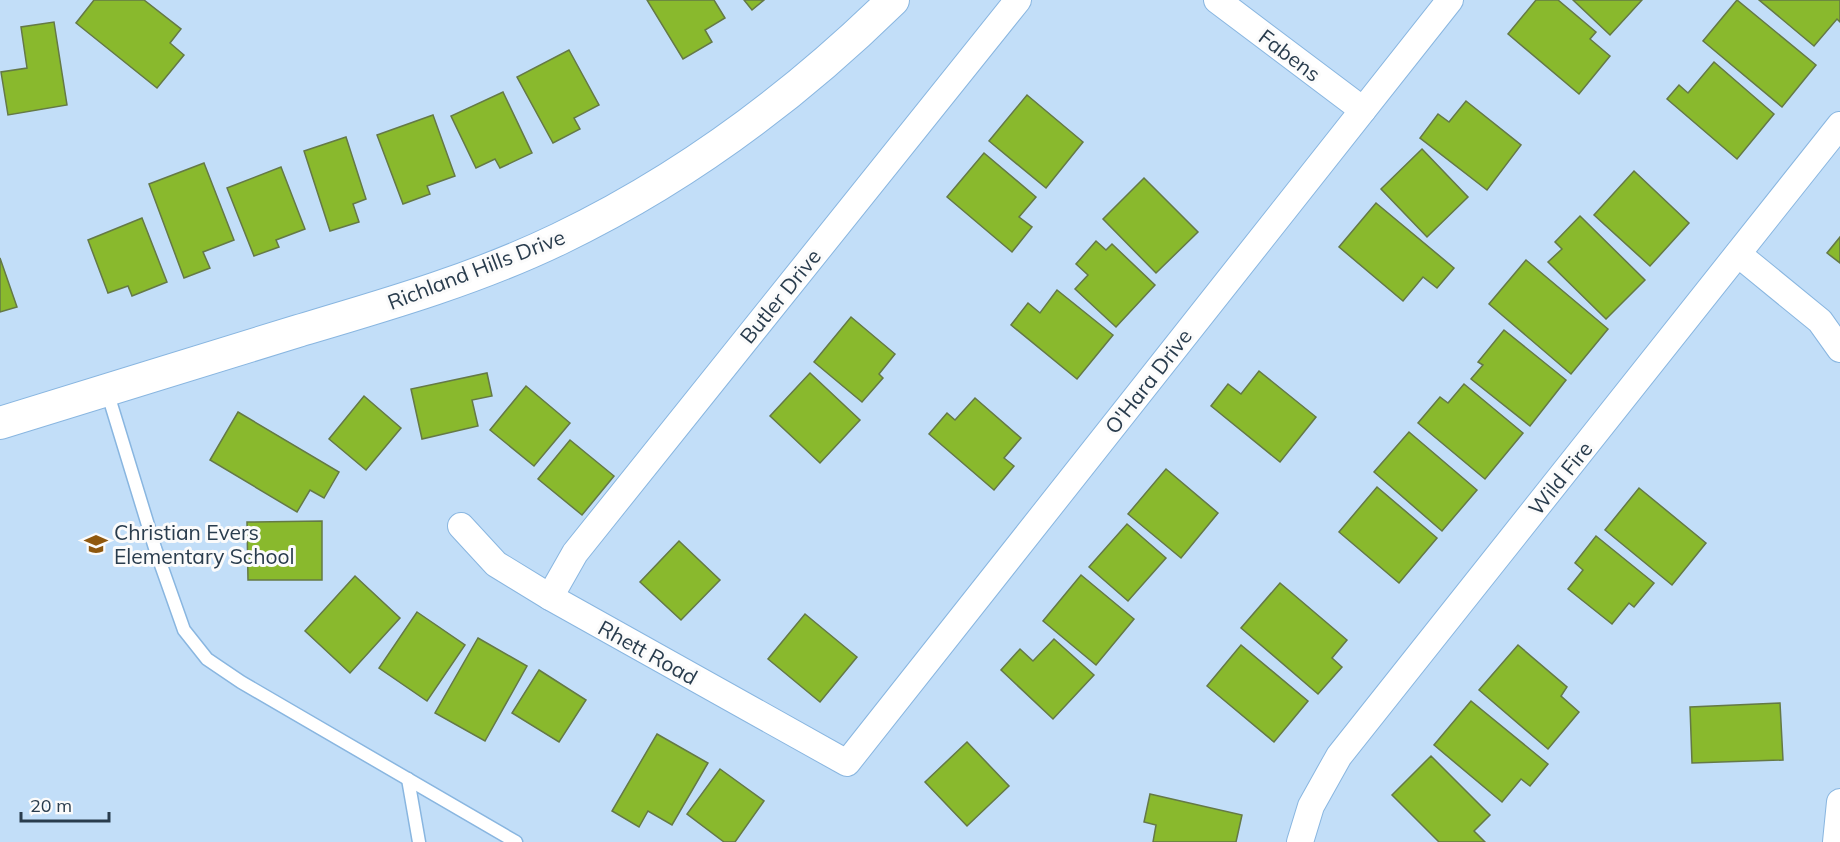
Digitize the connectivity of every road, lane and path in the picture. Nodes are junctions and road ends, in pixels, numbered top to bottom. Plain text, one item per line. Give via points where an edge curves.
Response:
1 (893, 0) edge
2 (1018, 0) edge
3 (1217, 0) edge
4 (1450, 0) edge
5 (1363, 110) junction
6 (1840, 125) edge
7 (1738, 254) junction
8 (1840, 349) edge
9 (107, 390) junction
10 (0, 423) edge
11 (461, 526) dead end
12 (550, 597) junction
13 (847, 763) joint
14 (408, 779) junction
15 (1840, 802) edge
16 (418, 842) edge
17 (516, 842) edge
18 (1300, 842) edge
19 (1836, 842) edge

1 - 9 street, Richland Hills Drive via 820,68 726,142 636,198 557,240 381,306
2 - 12 street, Butler Drive via 575,553
3 - 5 street, Fabens
4 - 5 street, O'Hara Drive
5 - 13 street, O'Hara Drive
6 - 7 street, Wild Fire
7 - 8 street via 1820,321
7 - 18 street, Wild Fire via 1339,756 1311,806
9 - 10 street, Richland Hills Drive
9 - 14 lane via 184,630 207,659 241,682
11 - 12 street, Rhett Road via 496,564
12 - 13 street, Rhett Road
14 - 16 lane
14 - 17 lane
15 - 19 street

